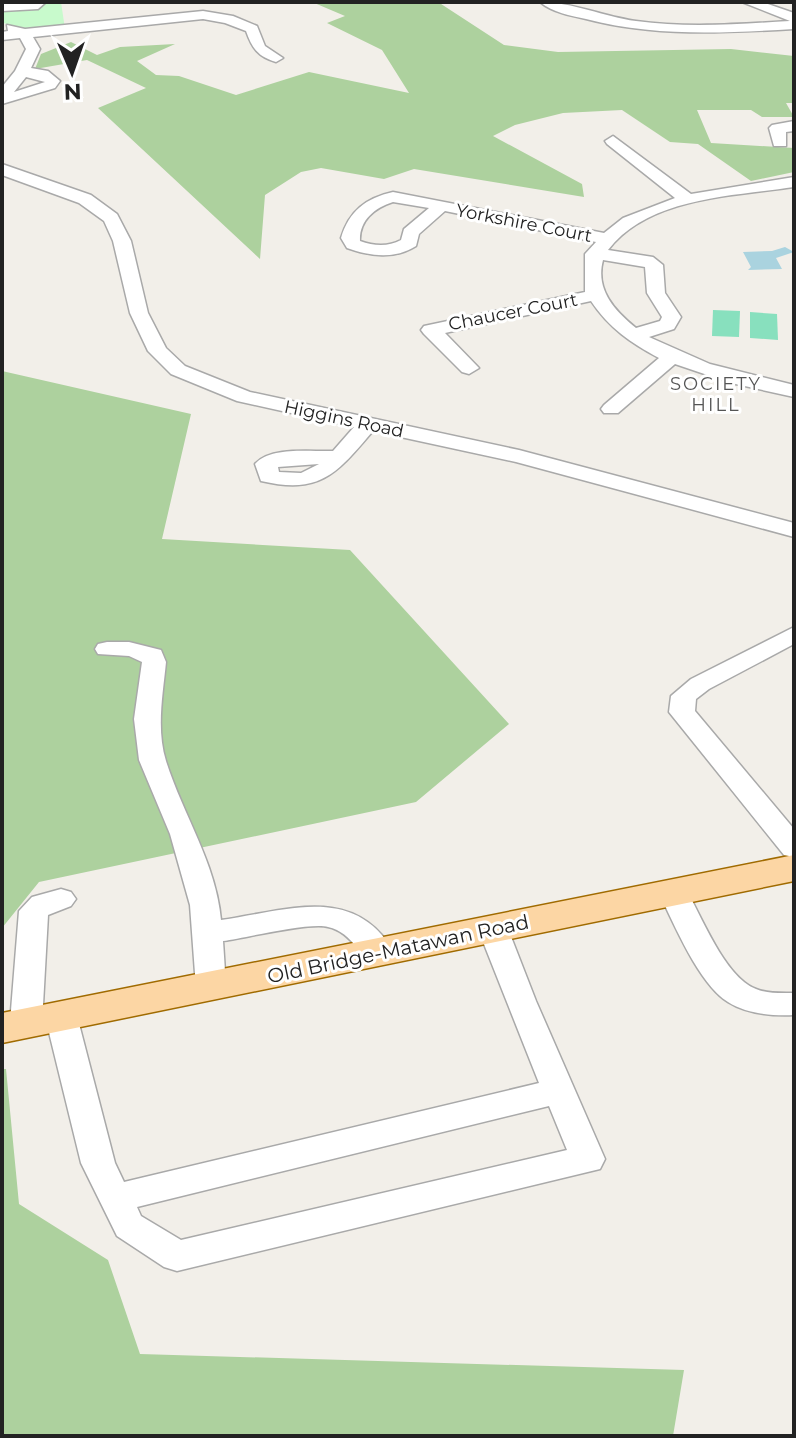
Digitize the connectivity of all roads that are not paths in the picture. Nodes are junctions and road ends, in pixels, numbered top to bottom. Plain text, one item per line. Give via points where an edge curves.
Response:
1 (39, 2) edge
2 (547, 2) edge
3 (749, 2) edge
4 (2, 7) edge
5 (794, 18) edge
6 (2, 22) edge
7 (794, 25) edge
8 (25, 35) junction
9 (2, 36) edge
10 (276, 58) dead end
11 (22, 72) junction
12 (2, 98) edge
13 (794, 126) edge
14 (613, 141) dead end
15 (780, 143) dead end
16 (2, 169) edge
17 (794, 182) edge
18 (687, 199) junction
19 (441, 206) junction
20 (607, 239) junction
21 (594, 254) junction
22 (595, 295) junction
23 (634, 335) junction
24 (672, 357) junction
25 (469, 368) dead end
26 (794, 391) edge
27 (611, 409) dead end
28 (367, 425) junction
29 (338, 457) dead end
30 (794, 530) edge
31 (794, 634) edge
32 (107, 649) dead end
33 (794, 848) edge
34 (794, 868) edge
35 (674, 893) junction
36 (61, 899) dead end
37 (493, 929) junction
38 (207, 933) junction
39 (379, 952) junction
40 (211, 987) junction
41 (794, 1004) edge
42 (30, 1023) edge
43 (557, 1091) junction
44 (115, 1198) junction

1 - 4 street
2 - 7 street via 580,15 651,27
3 - 5 street
6 - 8 street
8 - 9 street
8 - 10 street via 203,15 252,29 259,48
8 - 11 street via 33,49
11 - 12 street
11 - 12 street via 53,81
13 - 15 street via 777,128
14 - 18 street
16 - 28 street, Higgins Road via 85,199 111,218 122,241 139,313 158,351 178,370 244,397
17 - 18 street
18 - 20 street via 631,221
19 - 19 street, Yorkshire Court via 410,233 410,242 402,248 367,249 350,238 355,221 381,199 402,197
19 - 20 street, Yorkshire Court
20 - 21 street
21 - 22 street
21 - 23 street via 654,265 654,294 672,317 667,325
22 - 23 street via 611,318
22 - 25 street, Chaucer Court via 431,330
23 - 24 street
24 - 26 street
24 - 27 street
28 - 29 street
28 - 30 street, Higgins Road via 519,456
31 - 33 street via 700,684 684,696 682,712
32 - 38 street via 152,655 147,719 152,760 184,834 205,905
34 - 35 main road, Old Bridge-Matawan Road
35 - 37 main road, Old Bridge-Matawan Road
35 - 41 street via 695,937 736,994 773,1005
36 - 42 street via 34,911
37 - 39 main road, Old Bridge-Matawan Road
37 - 43 street
38 - 39 street via 327,915 357,926
38 - 40 street
39 - 40 main road, Old Bridge-Matawan Road
40 - 42 main road, Old Bridge-Matawan Road
42 - 44 street
43 - 44 street
43 - 44 street via 588,1159 177,1256 129,1226

